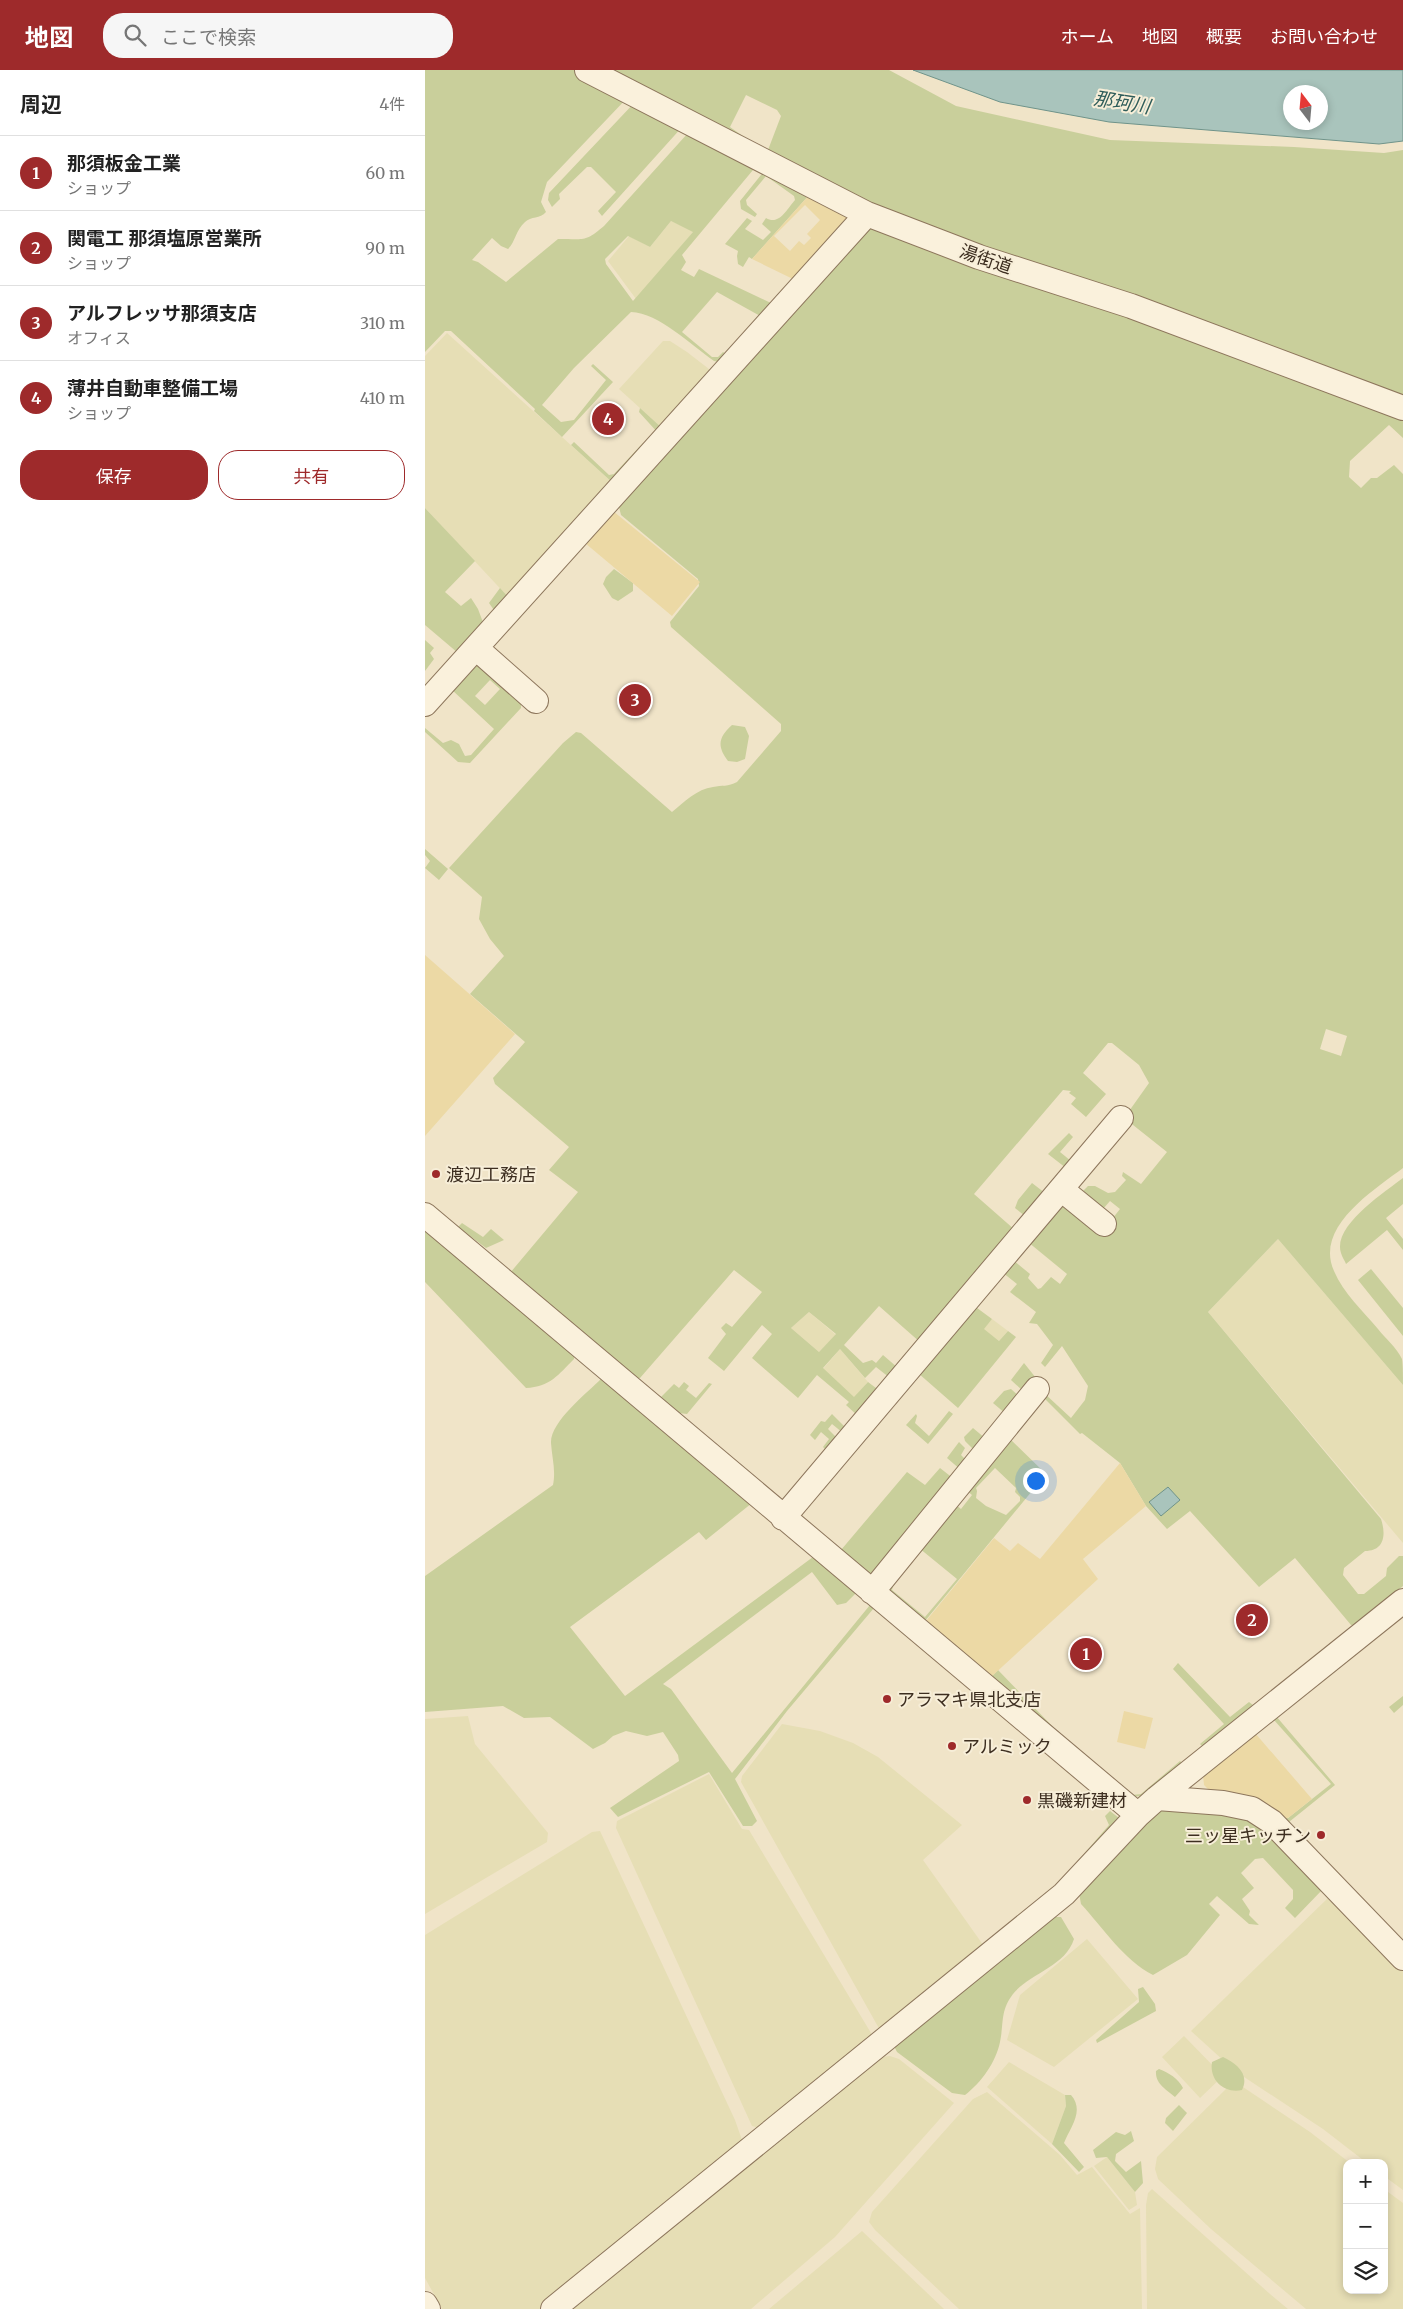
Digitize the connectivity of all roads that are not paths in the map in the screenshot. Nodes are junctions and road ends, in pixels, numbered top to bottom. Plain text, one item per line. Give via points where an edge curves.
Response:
1 (587, 70) edge
2 (867, 214) junction
3 (1403, 408) edge
4 (476, 648) junction
5 (536, 701) dead end
6 (425, 704) edge
7 (1121, 1118) dead end
8 (1061, 1189) junction
9 (425, 1215) edge
10 (1104, 1224) dead end
11 (1037, 1389) dead end
12 (783, 1518) junction
13 (872, 1592) junction
14 (1403, 1601) edge
15 (1157, 1798) junction
16 (1138, 1815) junction
17 (1403, 1958) edge
18 (425, 2304) edge
19 (428, 2309) edge
20 (553, 2309) edge

1 - 2 street, 湯街道
2 - 3 street, 湯街道 via 979,257 1131,306
2 - 4 street
4 - 5 street
4 - 6 street
7 - 8 street
8 - 10 street
8 - 12 street
9 - 12 street
11 - 13 street
12 - 13 street
13 - 16 street
14 - 15 street
15 - 16 street
15 - 17 street via 1223,1803 1252,1809 1279,1828
16 - 20 street via 1064,1894
18 - 19 street

